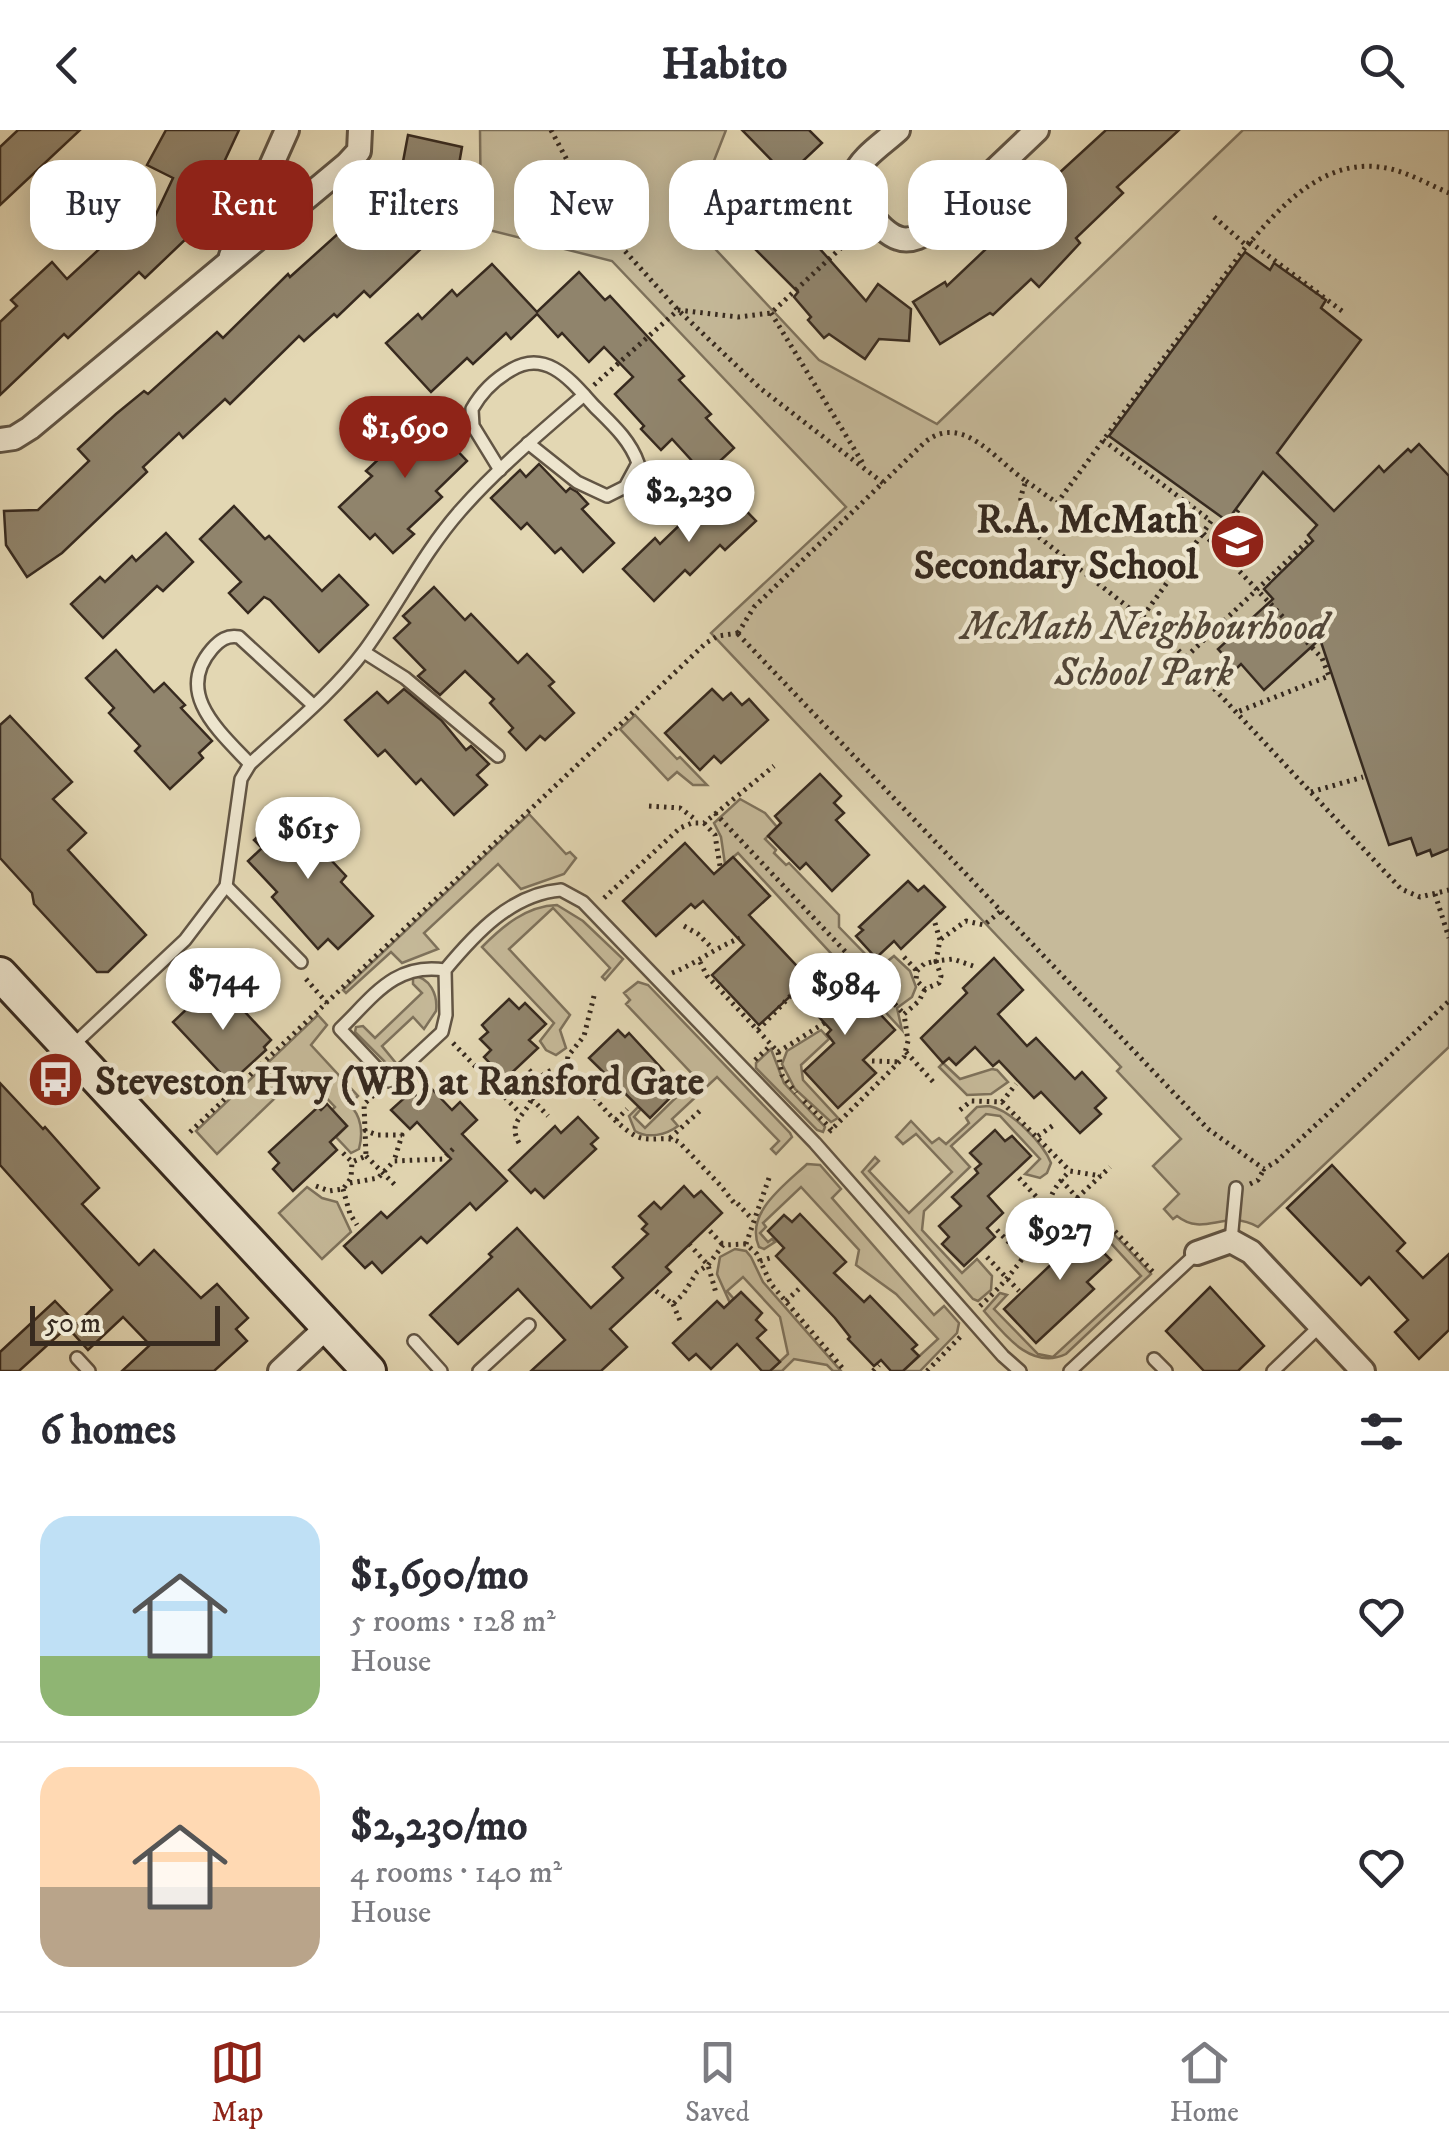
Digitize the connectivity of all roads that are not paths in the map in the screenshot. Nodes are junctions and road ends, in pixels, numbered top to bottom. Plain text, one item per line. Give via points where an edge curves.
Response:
1 (287, 130) edge
2 (360, 130) edge
3 (898, 130) edge
4 (1036, 130) edge
5 (230, 260) junction
6 (584, 395) junction
7 (0, 440) edge
8 (528, 443) junction
9 (500, 470) junction
10 (364, 652) junction
11 (313, 705) junction
12 (498, 756) dead end
13 (250, 764) junction
14 (226, 886) junction
15 (300, 962) road end
16 (445, 970) junction
17 (0, 974) edge
18 (69, 1048) junction
19 (1236, 1188) dead end
20 (1231, 1241) junction
21 (1197, 1253) joint
22 (530, 1325) dead end
23 (328, 1326) junction
24 (1320, 1326) junction
25 (414, 1342) dead end
26 (77, 1358) dead end
27 (1154, 1358) dead end
28 (90, 1371) edge
29 (280, 1371) edge
30 (368, 1371) edge
31 (441, 1371) edge
32 (479, 1371) edge
33 (1020, 1371) edge
34 (1070, 1371) edge
35 (1166, 1371) edge
36 (1273, 1371) edge
37 (1364, 1371) edge

1 - 5 street
2 - 5 street via 354,157
3 - 4 street via 856,171 853,183 856,198 897,238 923,236
5 - 7 street via 30,428
6 - 8 lane
6 - 8 lane via 634,450 638,464 626,486 608,496 594,492
6 - 9 lane via 546,364 520,364 500,376 471,418
8 - 9 lane
9 - 10 lane via 442,533
10 - 11 lane
10 - 12 lane
11 - 13 lane
11 - 13 lane via 239,638 219,641 196,675 197,694
13 - 14 lane via 241,779
14 - 15 lane
14 - 18 lane via 185,940
16 - 16 lane via 400,974 340,1029 389,1081 442,1032
16 - 33 lane via 489,922 522,902 561,890 582,902 816,1144
17 - 18 main road
18 - 23 main road
19 - 20 lane
20 - 21 street
20 - 24 street via 1251,1252
21 - 34 lane
22 - 32 lane
23 - 29 street
23 - 30 main road
24 - 36 lane
24 - 37 street
25 - 31 lane
26 - 28 lane
27 - 35 lane

